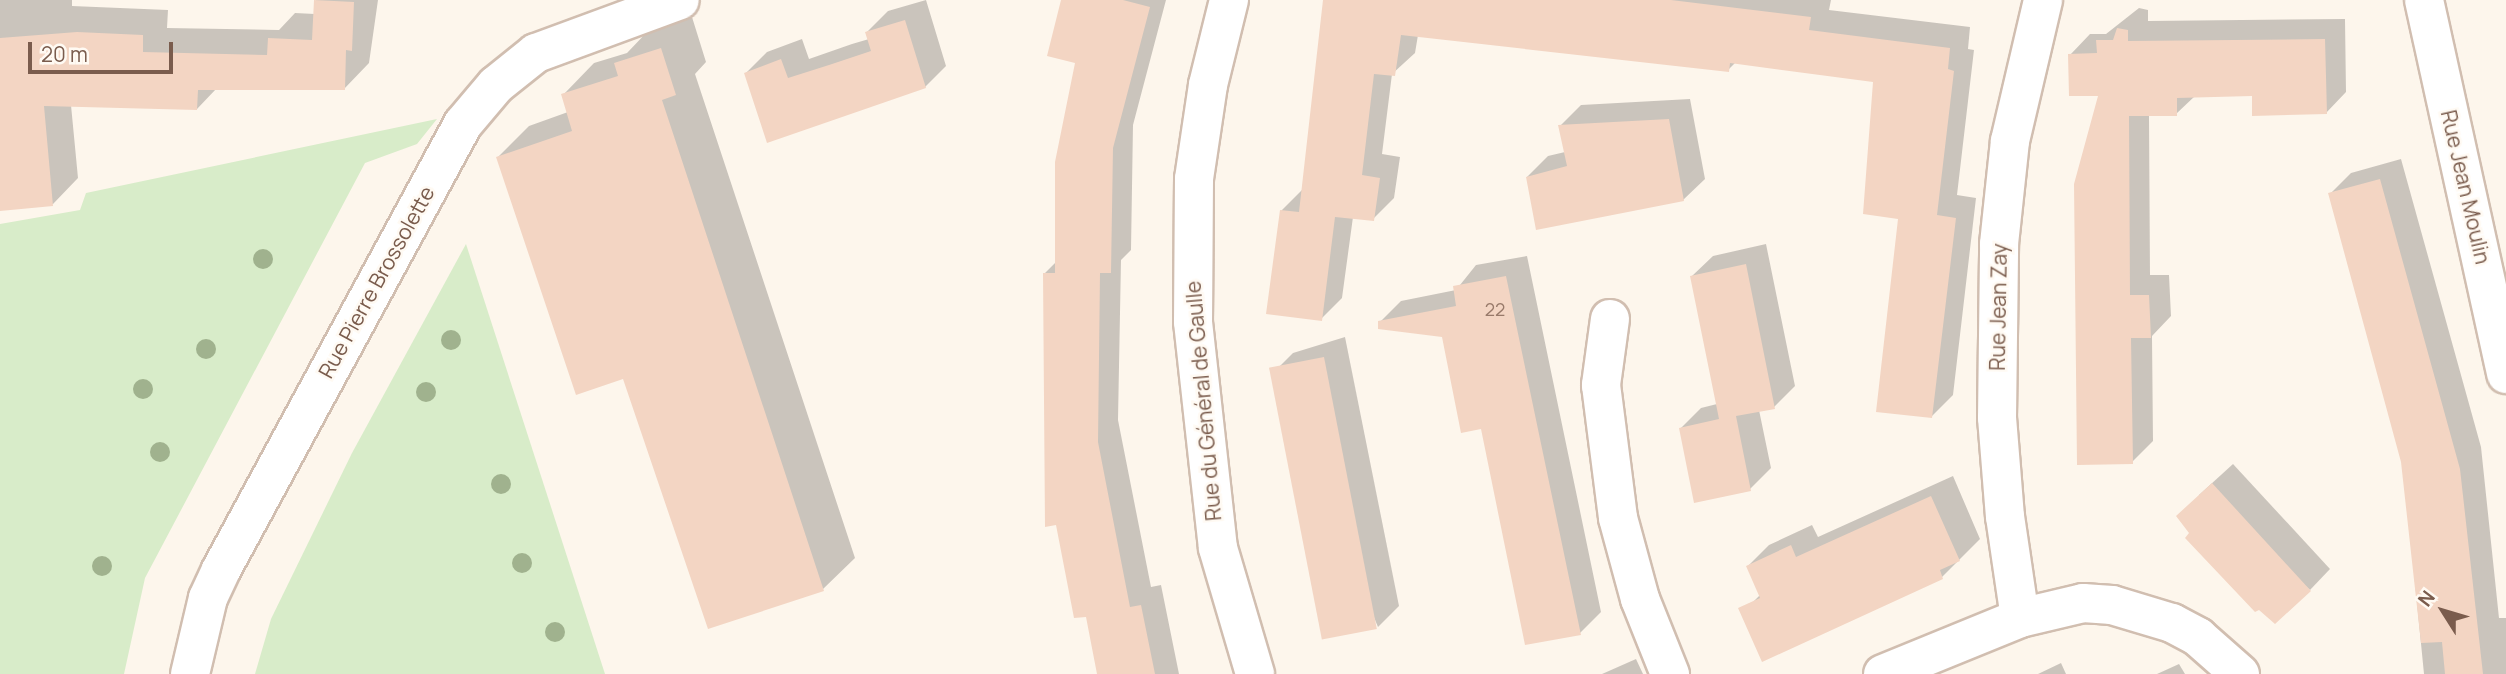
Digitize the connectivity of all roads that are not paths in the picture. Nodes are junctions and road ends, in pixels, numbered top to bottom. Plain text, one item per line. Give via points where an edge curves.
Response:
1 (680, 0) edge
2 (1228, 0) edge
3 (2043, 0) edge
4 (2424, 0) edge
5 (1610, 319) dead end
6 (2506, 374) edge
7 (2020, 618) junction
8 (190, 674) edge
9 (1255, 674) edge
10 (1670, 674) edge
11 (1882, 674) edge
12 (2240, 674) edge

1 - 8 street, Rue Pierre Brossolette via 536,53 496,85 463,124 220,570 201,622
2 - 9 street, Rue du Général de Gaulle via 1208,85 1194,178 1193,322 1218,548
3 - 7 street, Rue Jean Zay via 2010,141 1999,244 1998,431
4 - 6 street, Rue Jean Moulin
5 - 10 street via 1601,384 1618,518 1640,599
7 - 11 street
7 - 12 street via 2084,604 2147,613 2198,637

